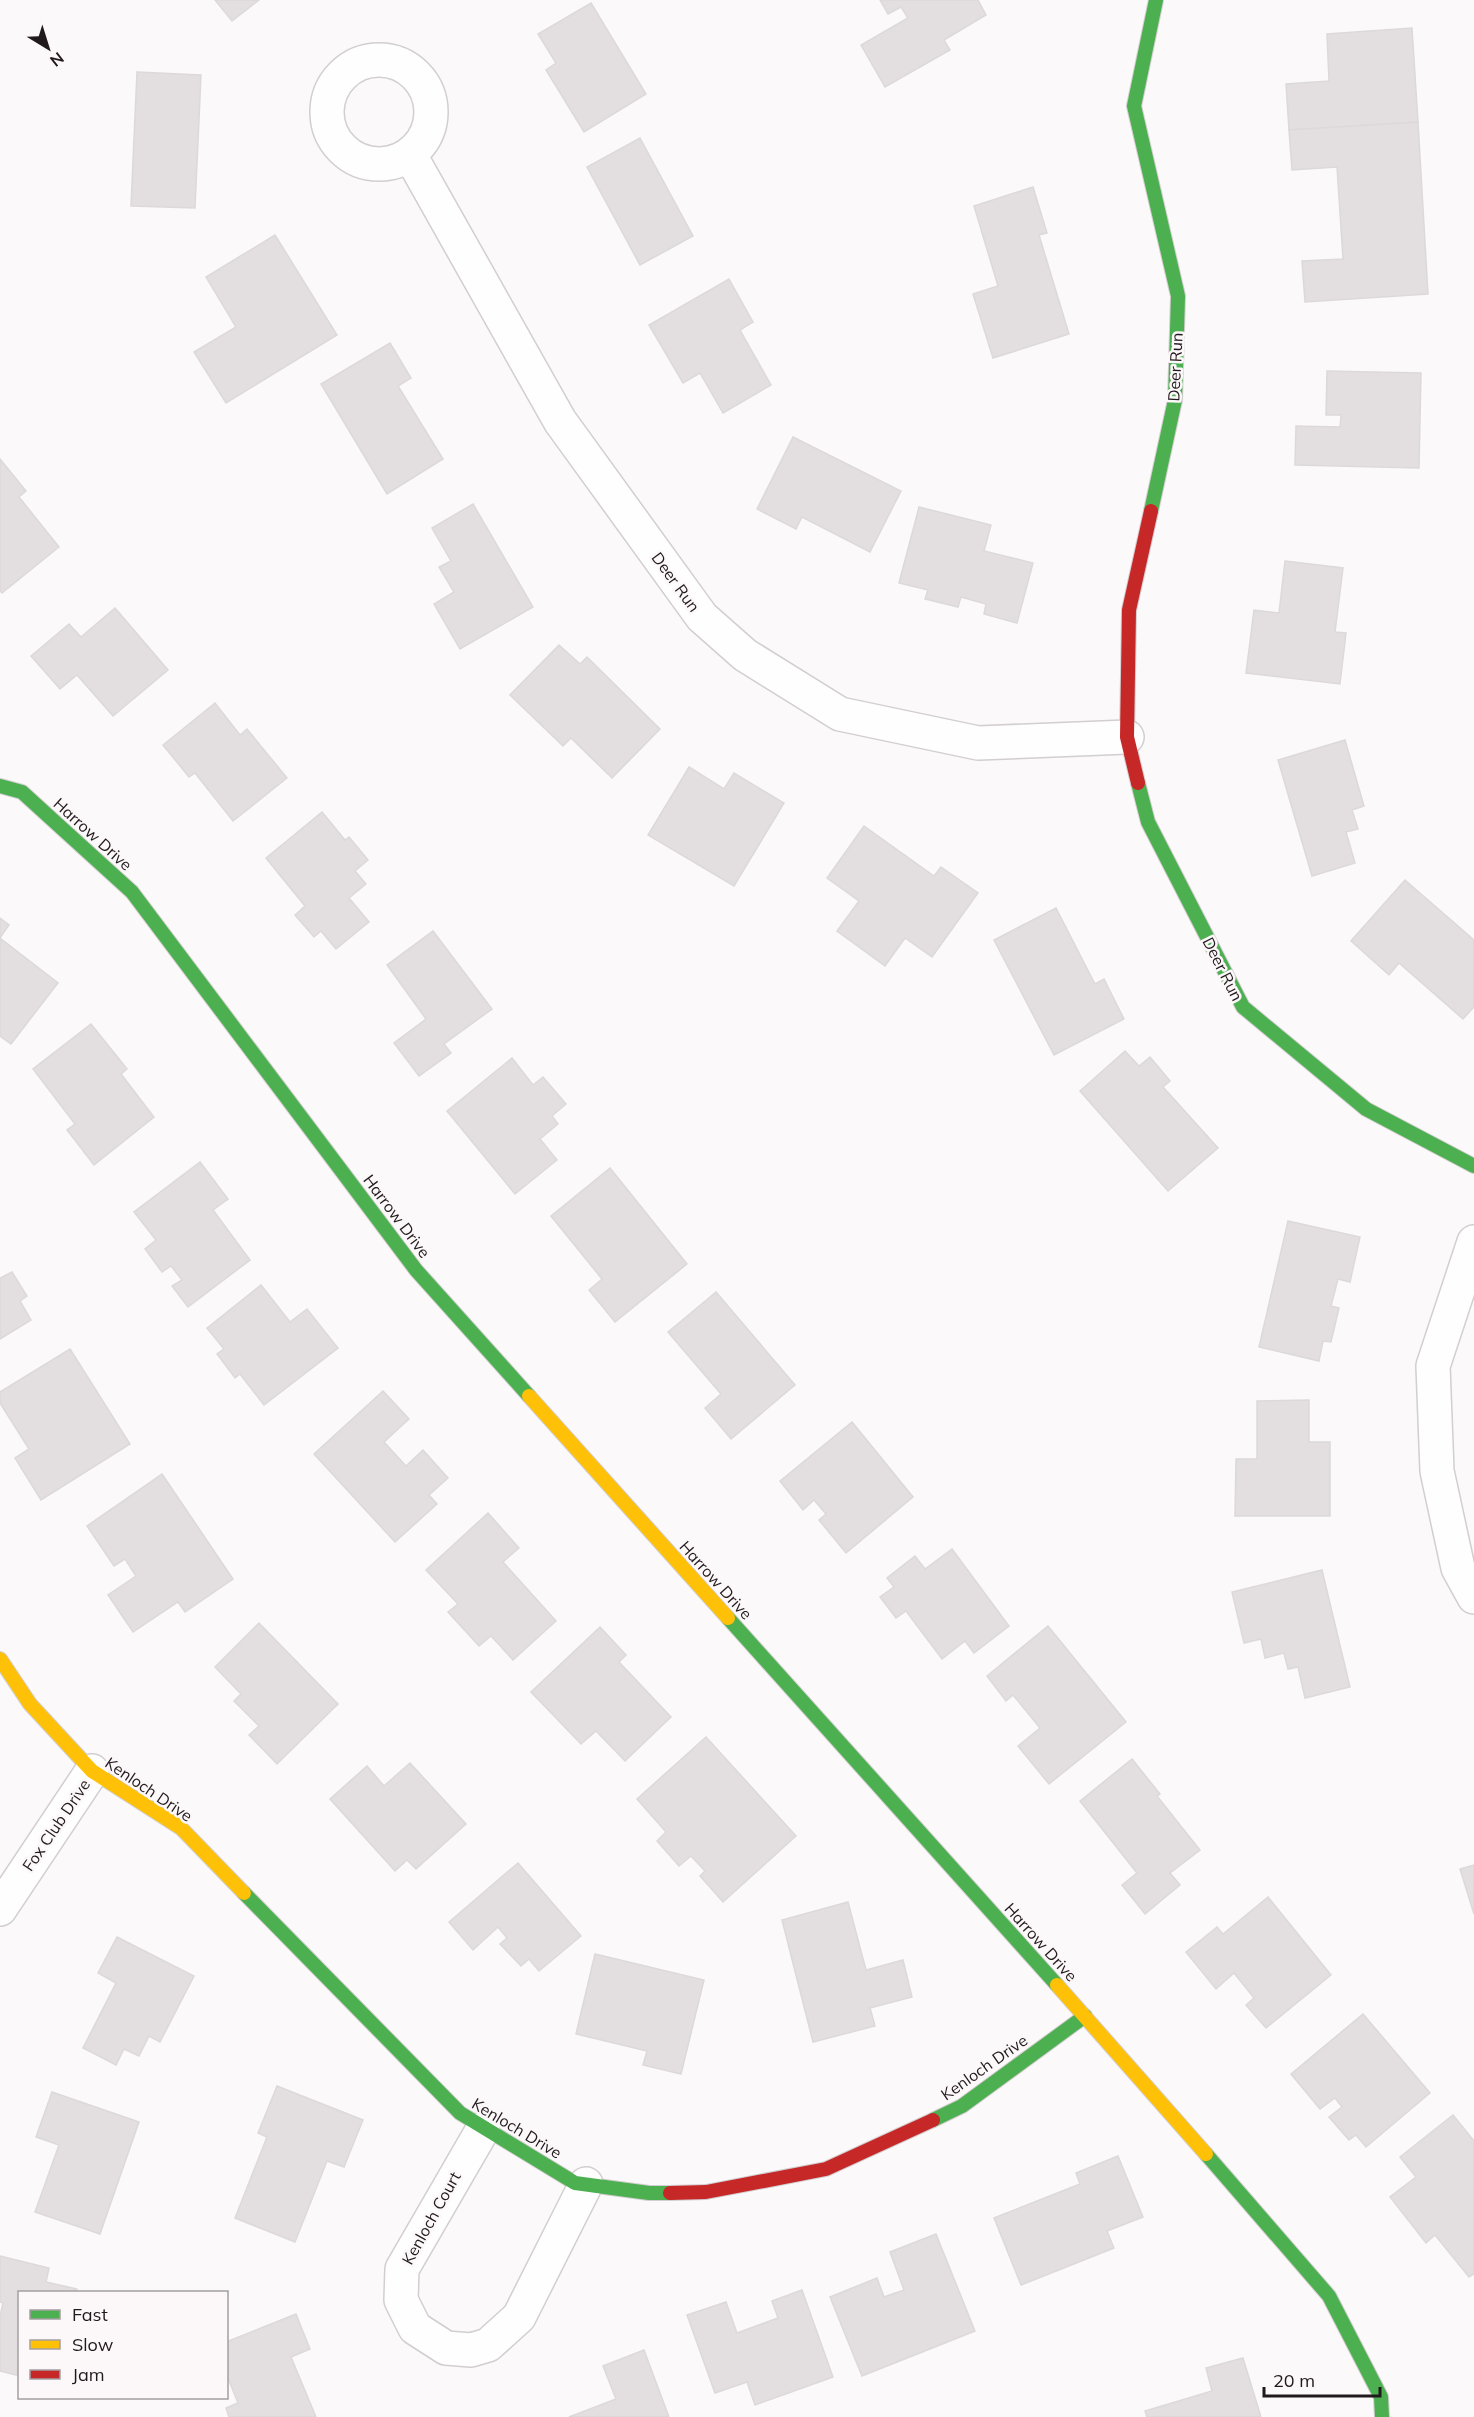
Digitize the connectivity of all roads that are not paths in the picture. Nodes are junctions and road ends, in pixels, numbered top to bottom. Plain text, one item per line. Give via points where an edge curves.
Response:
1 (1156, 0) edge
2 (410, 155) dead end
3 (1127, 737) junction
4 (0, 786) edge
5 (1474, 1166) edge
6 (1474, 1242) edge
7 (1474, 1597) edge
8 (0, 1659) edge
9 (92, 1771) junction
10 (0, 1909) edge
11 (1085, 2016) junction
12 (483, 2129) junction
13 (586, 2184) junction
14 (1382, 2417) edge

1 - 3 street, Deer Run via 1134,106 1178,296 1175,400 1129,610
2 - 3 street, Deer Run via 560,421 702,617 745,655 840,714 978,742
3 - 5 street, Deer Run via 1148,822 1243,1007 1366,1108
4 - 11 street, Harrow Drive via 21,792 132,892 416,1269
6 - 7 street via 1433,1366 1437,1471 1458,1568
8 - 9 street, Kenloch Drive via 30,1704
9 - 10 street, Fox Club Drive
9 - 12 street, Kenloch Drive via 181,1828 460,2113
11 - 13 street, Kenloch Drive via 962,2106 826,2169 706,2192 649,2193
11 - 14 street, Harrow Drive via 1329,2296 1381,2397
12 - 13 street, Kenloch Drive via 575,2183
12 - 13 street, Kenloch Court via 402,2269 401,2300 415,2328 446,2348 471,2350 488,2345 519,2317

